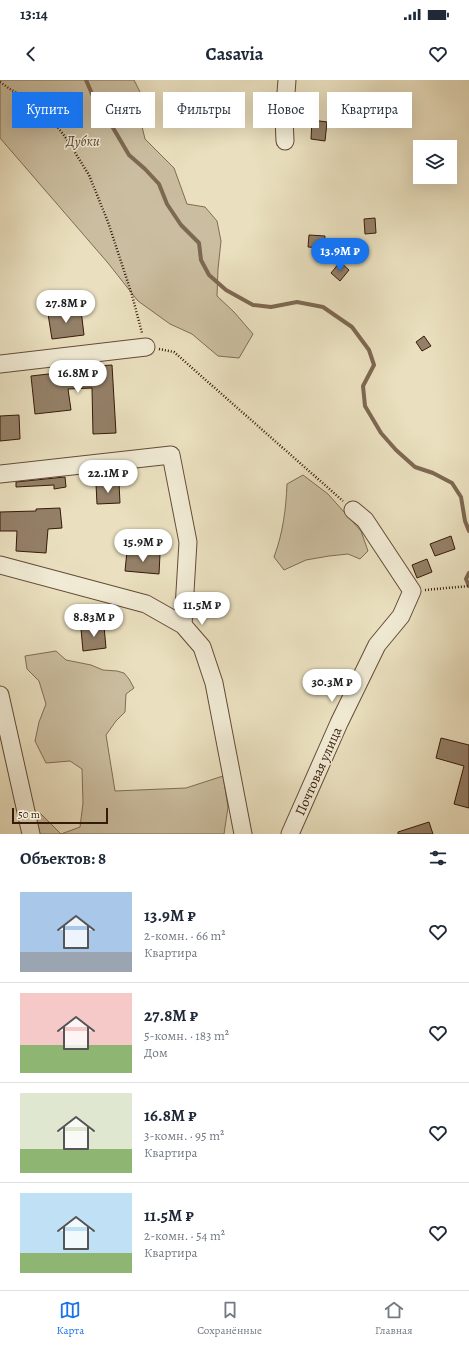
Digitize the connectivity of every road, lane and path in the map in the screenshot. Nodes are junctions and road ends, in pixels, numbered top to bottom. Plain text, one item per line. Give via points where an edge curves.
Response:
1 (287, 80) edge
2 (0, 82) edge
3 (285, 141) dead end
4 (146, 347) junction
5 (0, 364) edge
6 (0, 474) edge
7 (353, 510) joint
8 (0, 565) edge
9 (469, 586) edge
10 (412, 591) junction
11 (183, 625) junction
12 (0, 696) edge
13 (31, 834) edge
14 (243, 834) edge
15 (290, 834) edge

1 - 3 street
2 - 4 path via 42,107 66,138 89,175 108,222
4 - 5 street
4 - 7 path via 174,352
6 - 11 street via 172,455 188,542
7 - 10 street via 365,520
8 - 11 street via 146,604
9 - 10 path
10 - 15 street, Почтовая улица via 401,616 377,645
11 - 14 street via 202,648 214,683
12 - 13 street

